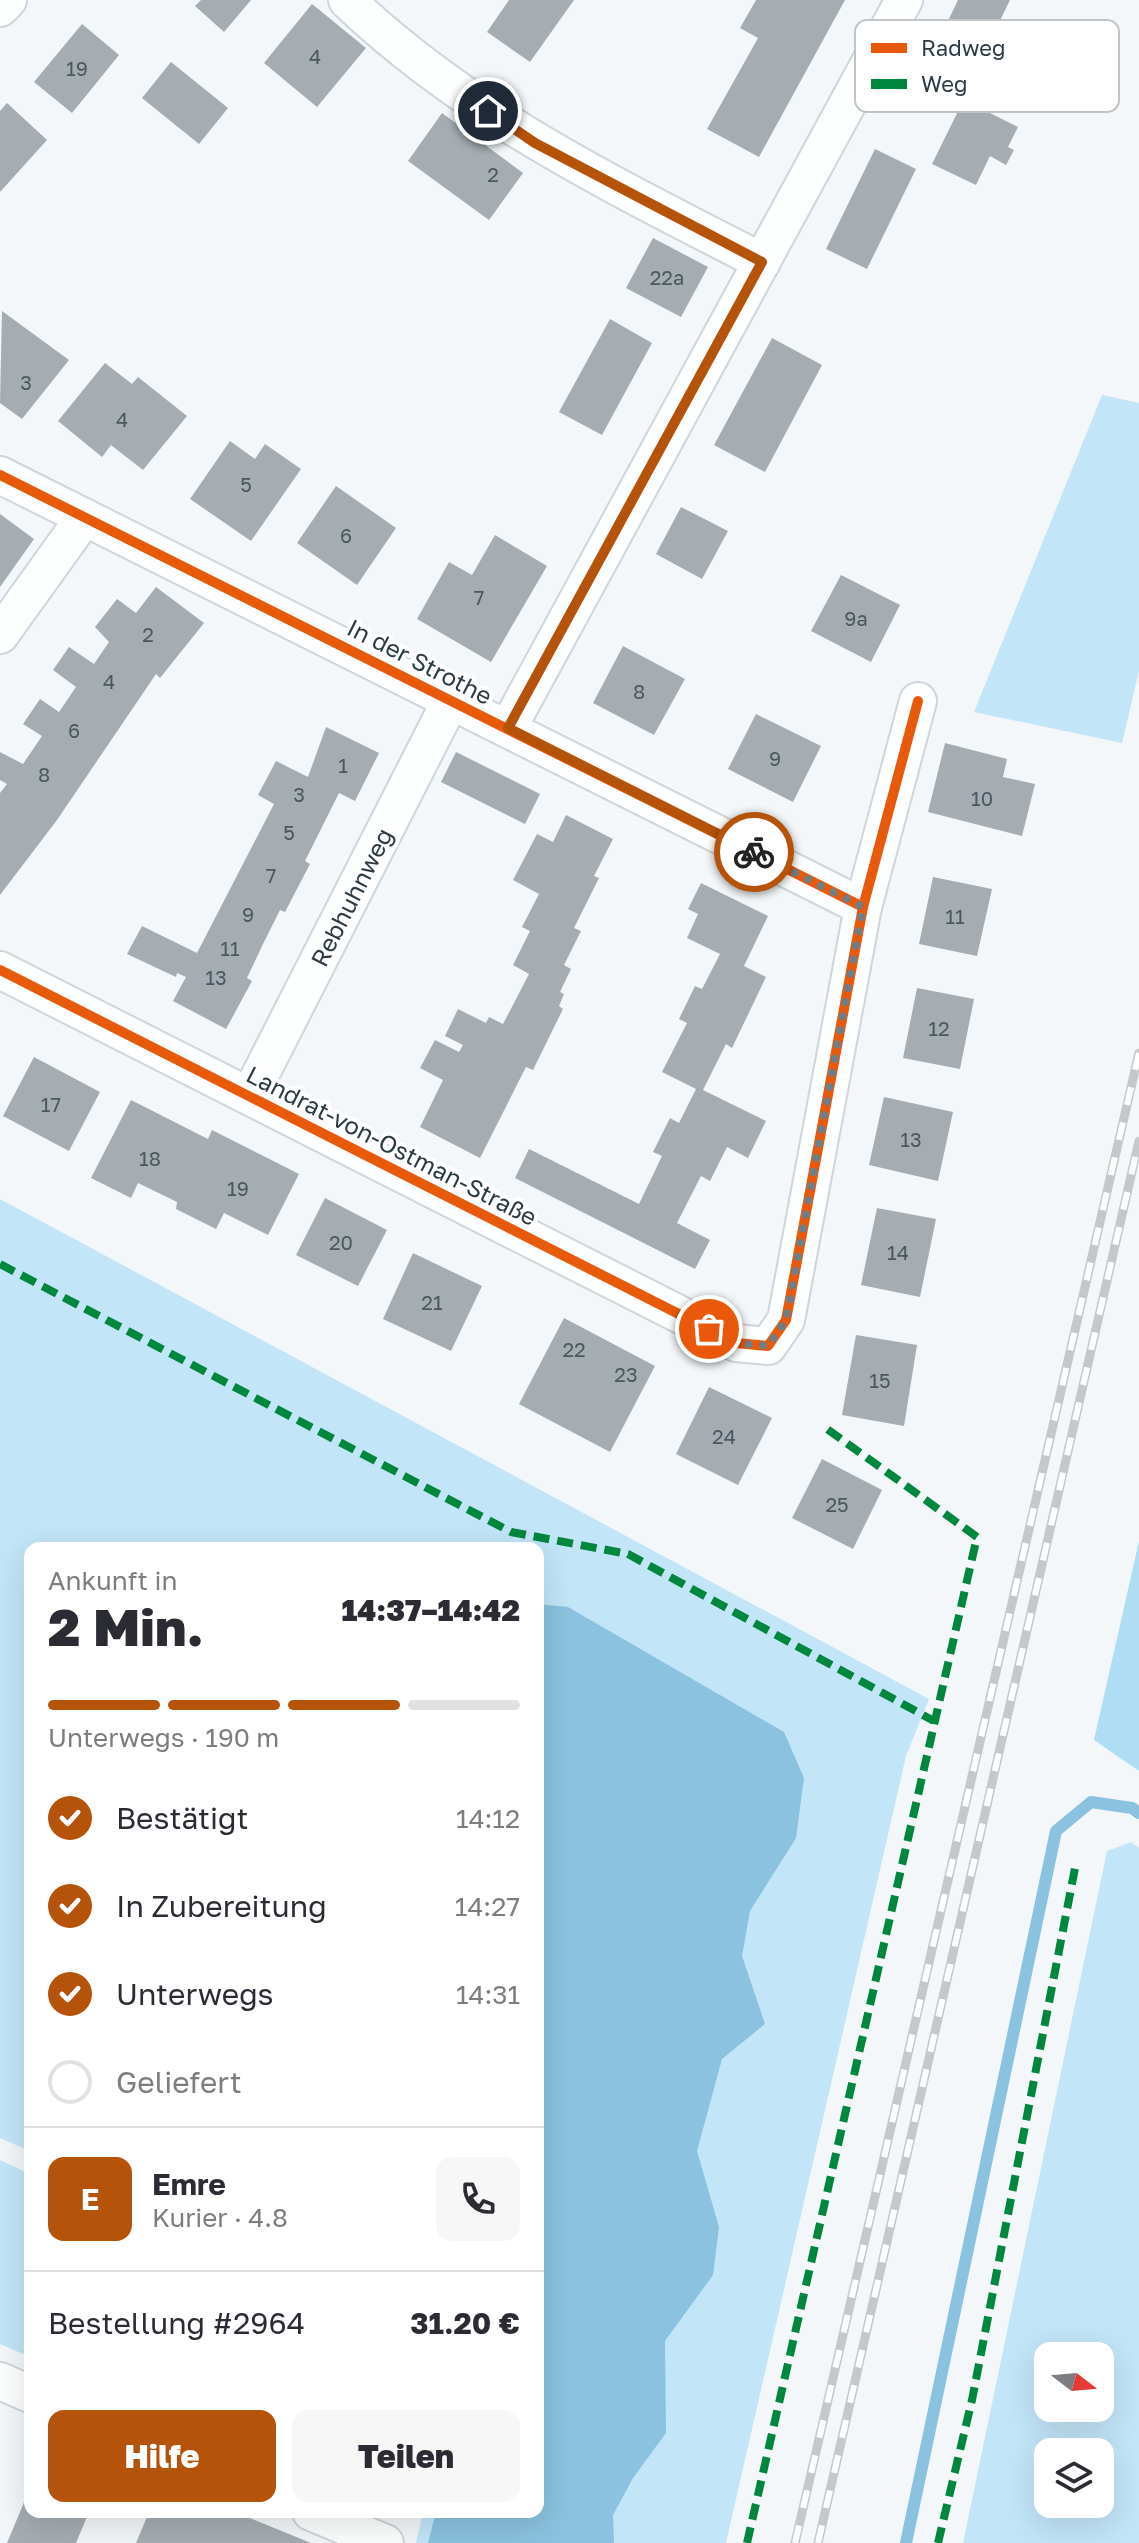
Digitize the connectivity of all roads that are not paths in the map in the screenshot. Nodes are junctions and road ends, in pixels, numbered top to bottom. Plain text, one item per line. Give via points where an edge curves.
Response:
1 (8, 0) edge
2 (347, 0) edge
3 (904, 0) edge
4 (0, 8) edge
5 (893, 20) edge
6 (855, 90) edge
7 (762, 262) junction
8 (0, 475) edge
9 (84, 518) junction
10 (0, 635) edge
11 (452, 698) junction
12 (918, 701) dead end
13 (508, 728) junction
14 (863, 907) junction
15 (0, 970) edge
16 (250, 1095) junction
17 (0, 2381) edge
18 (24, 2391) edge
19 (325, 2518) edge
20 (385, 2543) edge

1 - 4 street
2 - 7 street via 395,46 535,143
3 - 5 street
6 - 7 street
7 - 13 street
8 - 9 street, In der Strothe
9 - 10 street
9 - 11 street, In der Strothe
11 - 13 street, In der Strothe
11 - 16 street, Rebhuhnweg
12 - 14 street
13 - 14 street, In der Strothe
14 - 16 street, Landrat-von-Ostman-Straße via 786,1320 768,1346 736,1343
15 - 16 street, Landrat-von-Ostman-Straße
17 - 18 street
19 - 20 street

